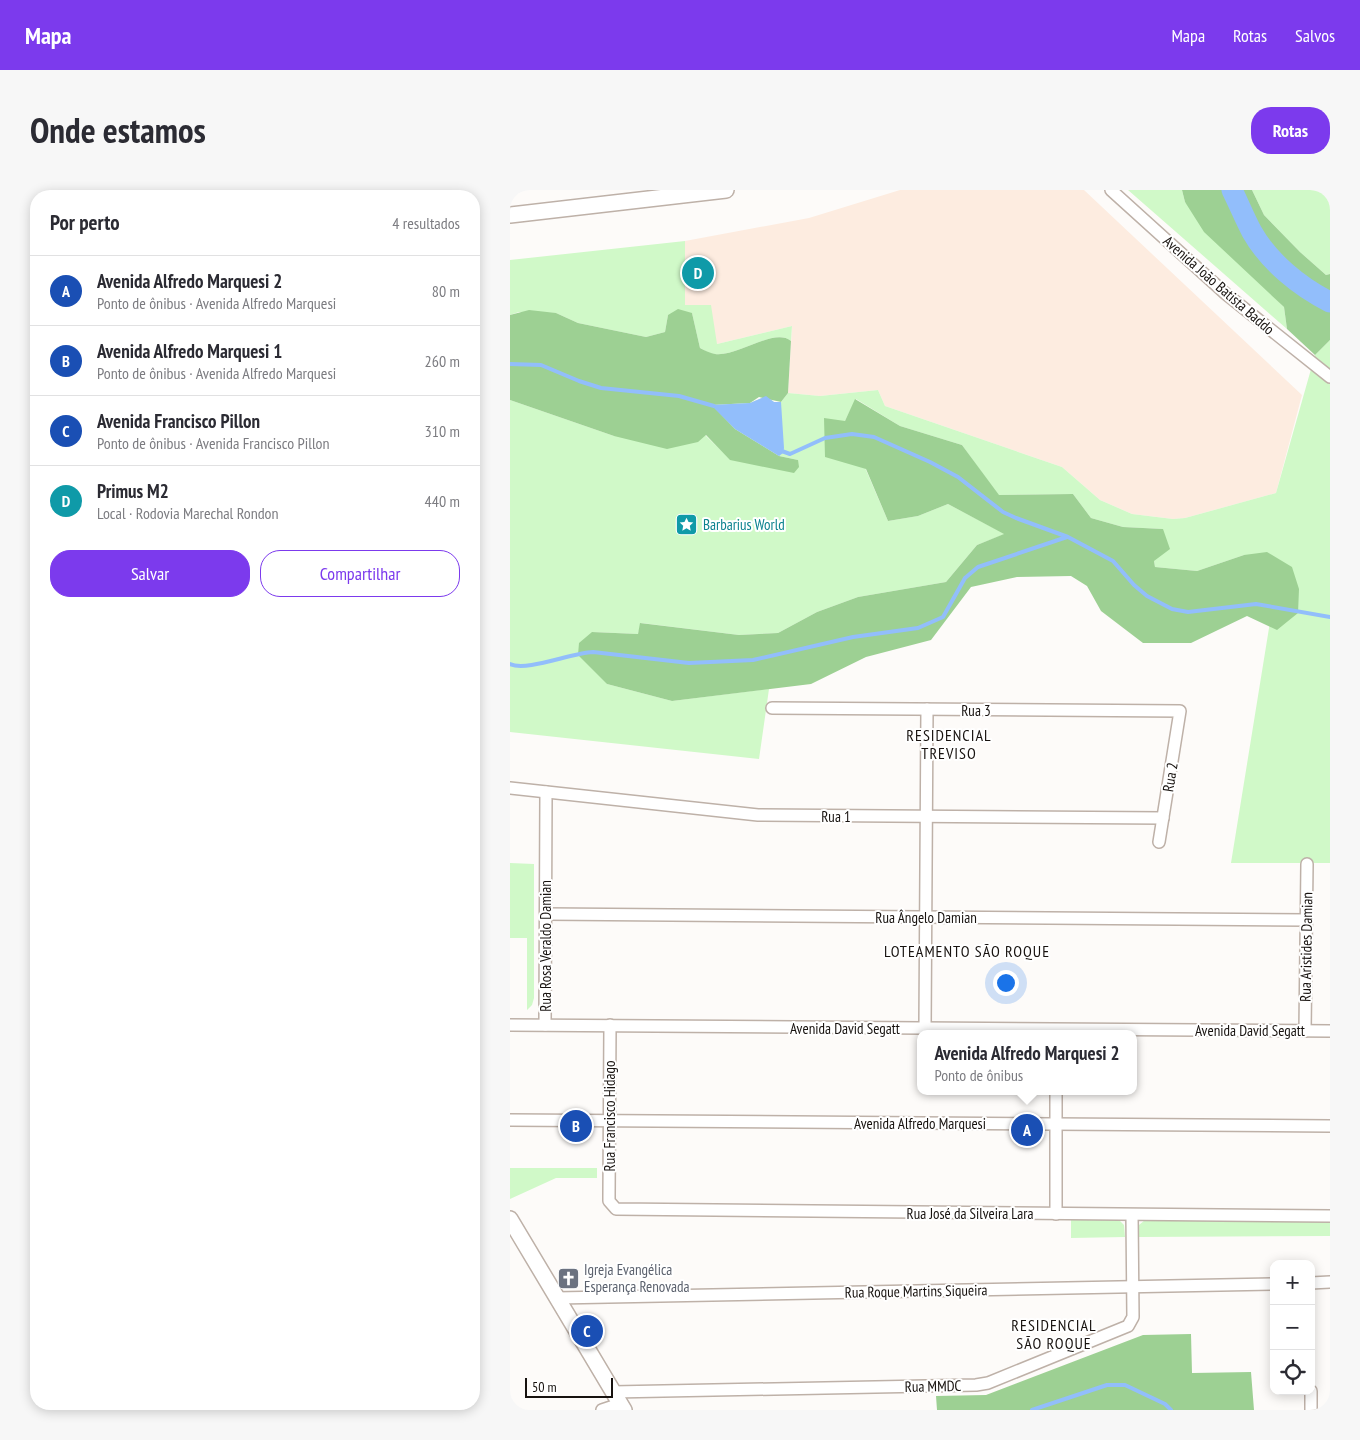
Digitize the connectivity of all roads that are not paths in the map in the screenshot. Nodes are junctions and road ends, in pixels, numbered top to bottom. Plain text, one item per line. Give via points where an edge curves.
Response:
1 (726, 190) edge
2 (1111, 190) edge
3 (510, 215) edge
4 (1330, 378) edge
5 (772, 708) dead end
6 (927, 709) junction
7 (1180, 711) joint
8 (510, 788) edge
9 (546, 792) junction
10 (926, 816) junction
11 (1163, 818) junction
12 (1159, 842) dead end
13 (1307, 864) dead end
14 (546, 914) junction
15 (926, 917) junction
16 (1306, 920) junction
17 (510, 1025) edge
18 (545, 1025) junction
19 (610, 1025) junction
20 (925, 1028) junction
21 (991, 1030) edge
22 (1305, 1031) junction
23 (1330, 1031) edge
24 (1137, 1032) edge
25 (1056, 1095) edge
26 (510, 1120) edge
27 (609, 1120) junction
28 (1056, 1124) junction
29 (1330, 1126) edge
30 (612, 1205) joint
31 (1056, 1214) junction
32 (1132, 1214) junction
33 (1330, 1216) edge
34 (510, 1219) edge
35 (1330, 1282) edge
36 (1315, 1283) edge
37 (1270, 1284) edge
38 (1132, 1286) junction
39 (557, 1298) junction
40 (1310, 1395) edge
41 (619, 1402) edge
42 (602, 1410) edge
43 (1311, 1410) edge

1 - 3 main road
2 - 4 street, Avenida João Batista Baddo via 1226,294
5 - 6 street, Rua 3
6 - 7 street, Rua 3
6 - 10 street
7 - 11 street, Rua 2
8 - 9 street, Rua 1
9 - 10 street, Rua 1 via 758,815
9 - 14 street, Rua Rosa Veraldo Damian
10 - 11 street, Rua 1
10 - 15 street
11 - 12 street, Rua 2
13 - 16 street, Rua Aristides Damian
14 - 15 street, Rua Ângelo Damian
14 - 18 street, Rua Rosa Veraldo Damian
15 - 16 street, Rua Ângelo Damian
15 - 20 street
16 - 22 street, Rua Aristides Damian
17 - 18 street, Avenida David Segatt
18 - 19 street, Avenida David Segatt
19 - 20 street, Avenida David Segatt
19 - 27 street, Rua Francisco Hidago
20 - 21 street, Avenida David Segatt
22 - 23 street, Avenida David Segatt
22 - 24 street, Avenida David Segatt
25 - 28 street
26 - 27 street, Avenida Alfredo Marquesi
27 - 28 street, Avenida Alfredo Marquesi
27 - 30 street, Rua Francisco Hidago via 608,1195
28 - 29 street, Avenida Alfredo Marquesi
28 - 31 street
30 - 31 street, Rua José da Silveira Lara via 623,1211
31 - 32 street, Rua José da Silveira Lara
32 - 33 street, Rua José da Silveira Lara
32 - 38 street, Rua MMDC
34 - 39 main road
35 - 36 street
37 - 38 street, Rua Roque Martins Siqueira
38 - 39 street, Rua Roque Martins Siqueira
38 - 41 street, Rua MMDC via 1133,1318 1124,1330 983,1384
39 - 41 main road
40 - 43 street
41 - 42 street, Rua MMDC

